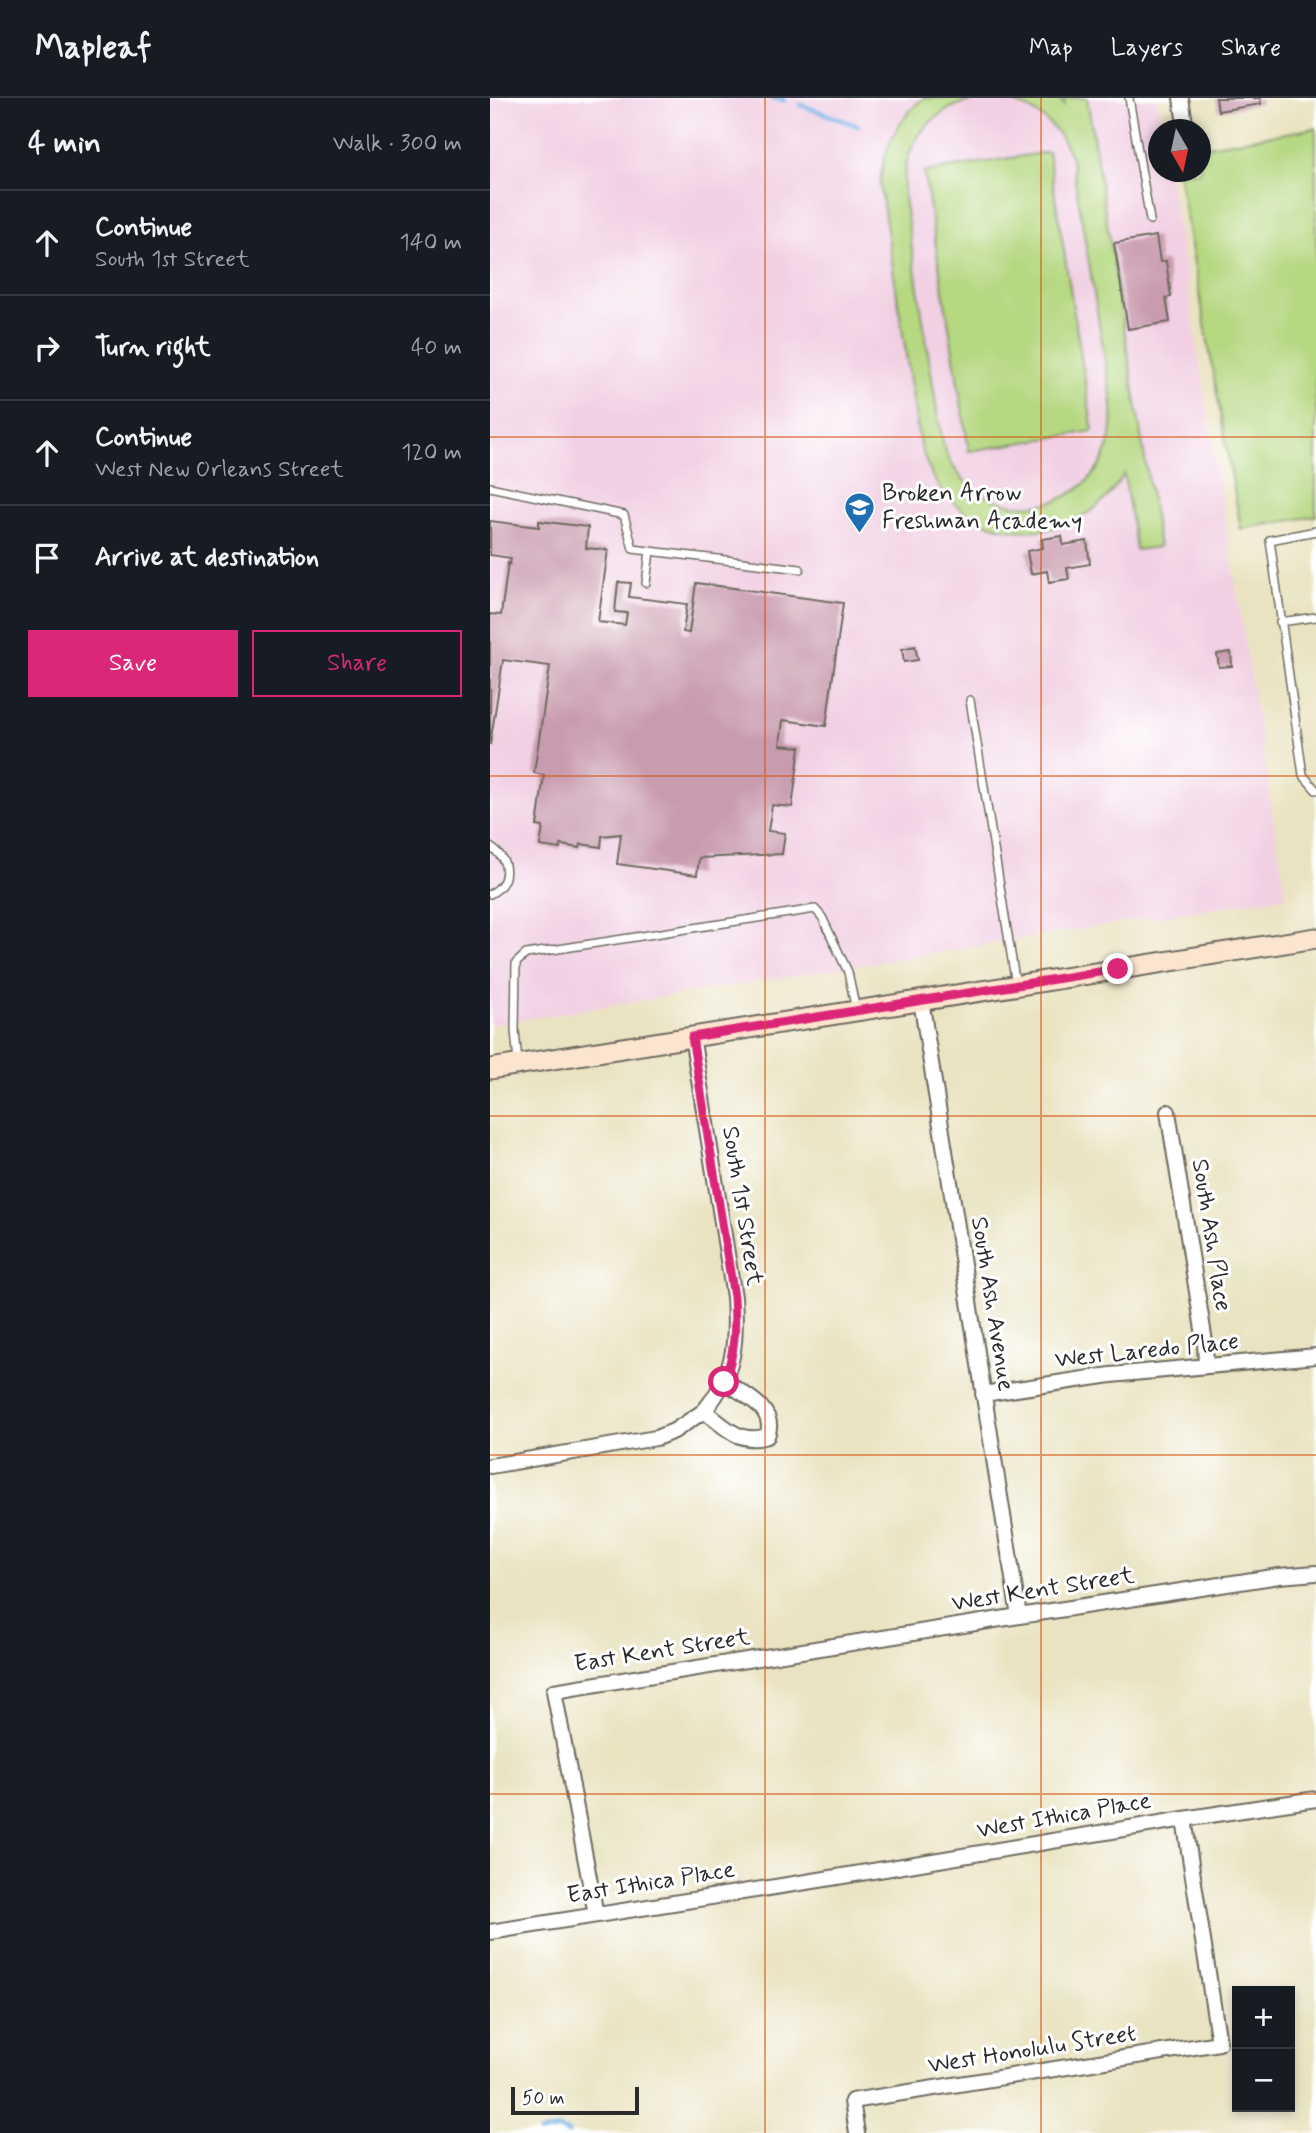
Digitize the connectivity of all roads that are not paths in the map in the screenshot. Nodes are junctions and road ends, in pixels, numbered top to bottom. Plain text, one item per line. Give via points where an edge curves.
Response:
1 (1129, 98) edge
2 (1181, 98) edge
3 (1184, 119) edge
4 (1150, 220) dead end
5 (490, 487) edge
6 (1316, 531) edge
7 (650, 551) junction
8 (800, 569) dead end
9 (646, 583) dead end
10 (1316, 617) edge
11 (1280, 622) junction
12 (970, 701) dead end
13 (1316, 790) edge
14 (490, 847) edge
15 (490, 894) edge
16 (1316, 938) edge
17 (1016, 985) junction
18 (921, 1000) junction
19 (856, 1010) junction
20 (692, 1037) junction
21 (518, 1064) junction
22 (490, 1069) edge
23 (1168, 1112) dead end
24 (1316, 1356) edge
25 (1206, 1366) junction
26 (724, 1382) junction
27 (983, 1394) junction
28 (704, 1411) junction
29 (490, 1466) edge
30 (1316, 1573) edge
31 (1019, 1616) junction
32 (777, 1657) joint
33 (1316, 1800) edge
34 (1184, 1819) junction
35 (819, 1880) joint
36 (596, 1915) junction
37 (490, 1932) edge
38 (857, 2133) edge

1 - 4 lane
2 - 3 street
5 - 7 lane via 624,515 633,549
6 - 11 lane via 1270,540
7 - 8 lane
7 - 9 lane
10 - 11 lane
11 - 13 lane via 1303,775
12 - 17 lane
14 - 15 lane via 507,869 501,887
16 - 17 main road
17 - 18 main road
18 - 19 main road
18 - 27 street, South Ash Avenue
19 - 20 main road
19 - 21 lane via 848,972 815,909 526,954 516,963
20 - 21 main road
20 - 26 street, South 1st Street via 734,1297 736,1331
21 - 22 main road
23 - 25 street, South Ash Place
24 - 25 street, West Laredo Place
25 - 27 street, West Laredo Place
26 - 28 street, South 1st Street
26 - 28 street via 769,1417 767,1436 742,1439
27 - 31 street, South Ash Avenue
28 - 29 street via 656,1438
30 - 31 street, West Kent Street
31 - 32 street, West Kent Street
32 - 36 street, East Kent Street via 554,1691
33 - 34 street, West Ithica Place
34 - 35 street, West Ithica Place
34 - 38 street, West Honolulu Street via 1219,2043 852,2101
35 - 36 street, East Ithica Place
36 - 37 street, East Ithica Place

